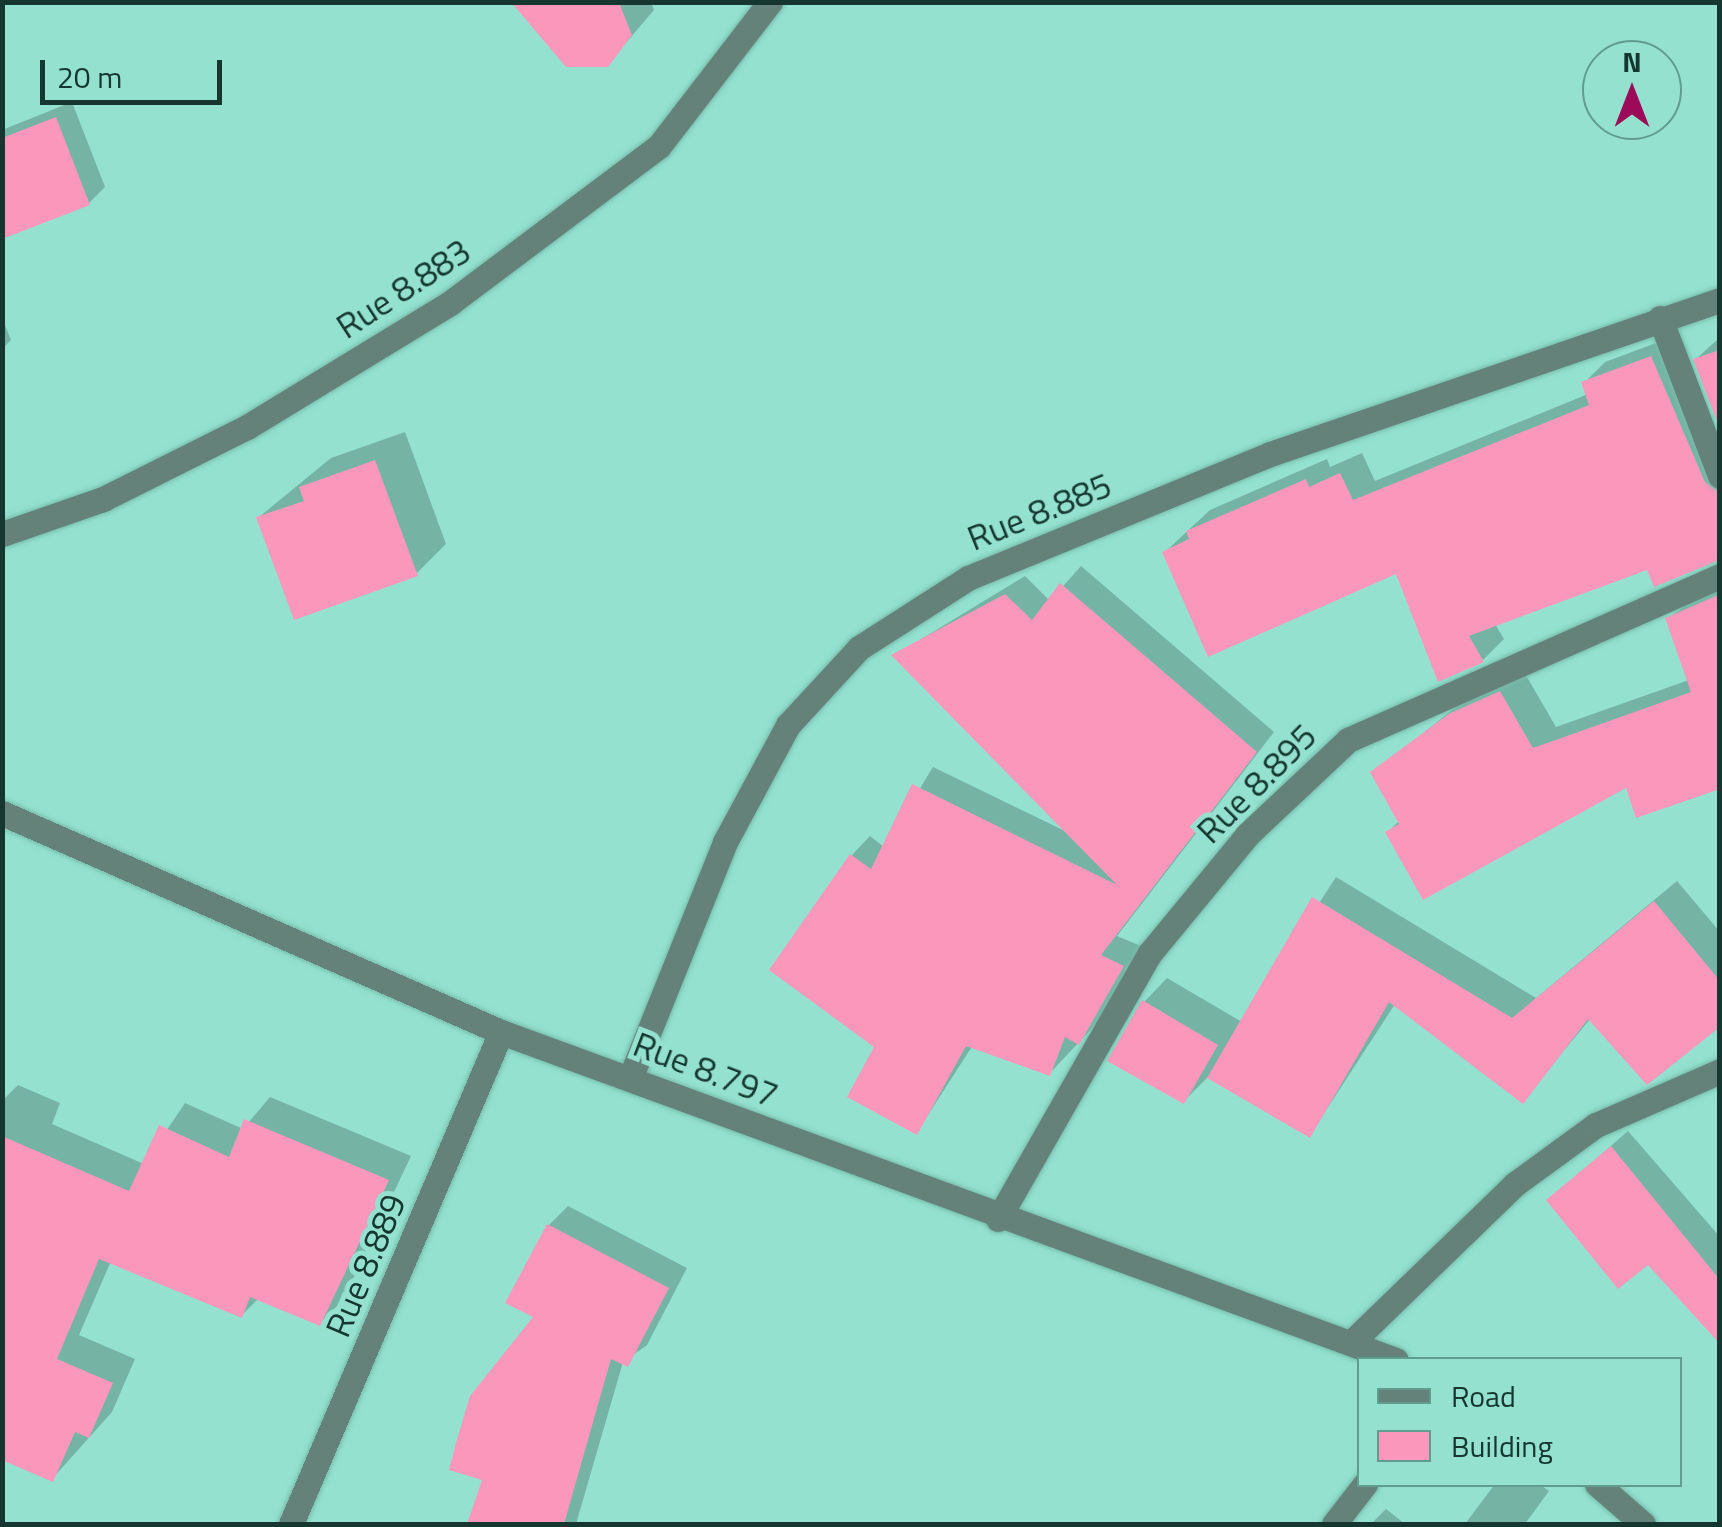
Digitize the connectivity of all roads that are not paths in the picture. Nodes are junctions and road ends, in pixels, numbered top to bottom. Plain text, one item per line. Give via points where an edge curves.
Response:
1 (770, 2) edge
2 (1720, 300) edge
3 (1660, 318) junction
4 (1720, 476) edge
5 (2, 534) edge
6 (1720, 576) edge
7 (2, 813) edge
8 (501, 1032) junction
9 (1720, 1071) edge
10 (631, 1076) junction
11 (998, 1219) junction
12 (1356, 1338) junction
13 (1391, 1357) edge
14 (1363, 1487) edge
15 (1600, 1487) edge
16 (292, 1524) edge
17 (1334, 1524) edge
18 (1642, 1524) edge

1 - 5 street, Rue 8.883 via 659,146 450,303 247,428 103,499
2 - 3 street, Rue 8.885
3 - 4 street
3 - 10 street, Rue 8.885 via 1270,454 985,570 859,648 788,725 725,842
6 - 11 street, Rue 8.895 via 1348,740 1248,834 1150,953
7 - 8 street, Rue 8.797
8 - 10 street, Rue 8.797
8 - 16 street, Rue 8.889
9 - 12 street via 1596,1126 1514,1184
10 - 11 street, Rue 8.797
11 - 12 street, Rue 8.797
12 - 13 street, Rue 8.797
14 - 17 street
15 - 18 street

